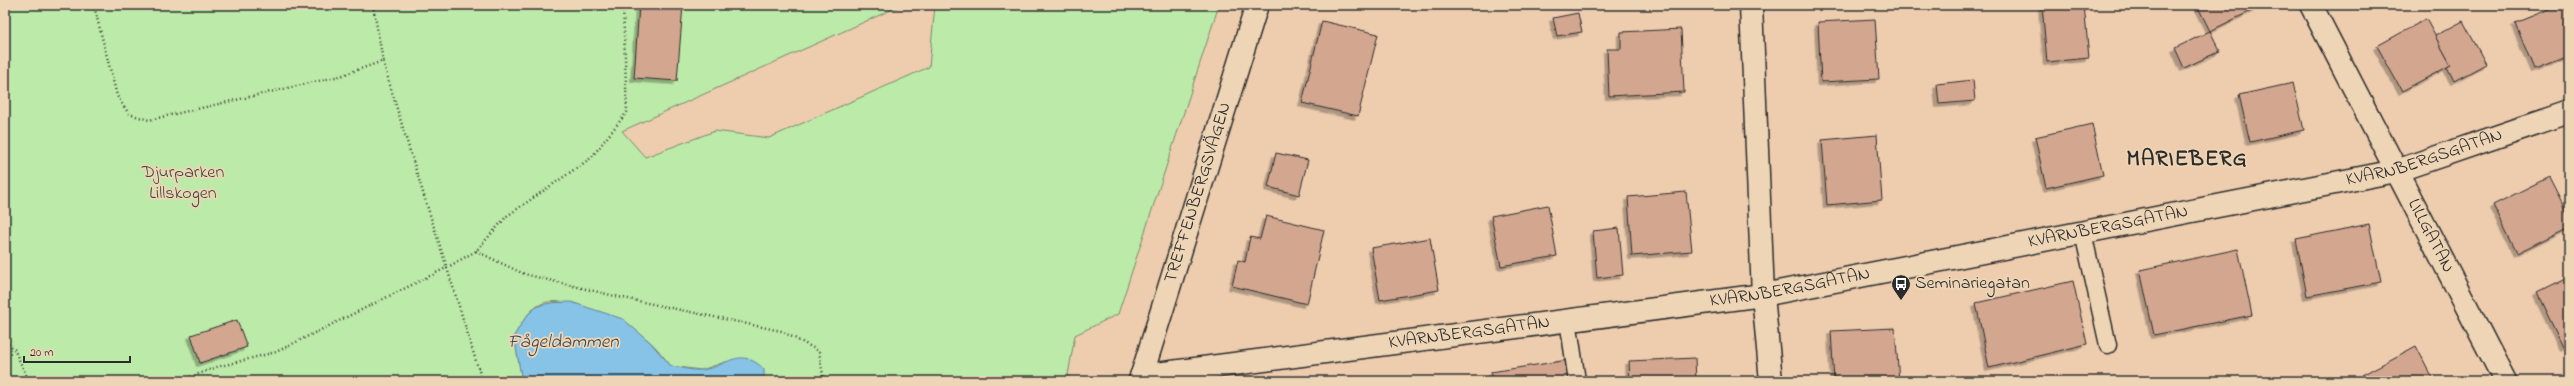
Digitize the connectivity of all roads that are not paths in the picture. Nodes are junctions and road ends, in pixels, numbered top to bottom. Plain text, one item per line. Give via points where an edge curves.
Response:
1 (1257, 5) edge
2 (1751, 5) edge
3 (2311, 5) edge
4 (2569, 112) edge
5 (2396, 171) junction
6 (2083, 233) junction
7 (1763, 294) junction
8 (1568, 320) junction
9 (2108, 345) dead end
10 (1140, 379) edge
11 (1577, 381) edge
12 (1771, 381) edge
13 (2505, 381) edge

1 - 10 street, TREFFENBERGSVÄGEN
2 - 7 street
3 - 5 street, LILLGATAN
4 - 5 street, KVARNBERGSGATAN
5 - 6 street, KVARNBERGSGATAN
5 - 13 street, LILLGATAN
6 - 7 street, KVARNBERGSGATAN
6 - 9 lane
7 - 8 street, KVARNBERGSGATAN
7 - 12 street
8 - 10 street, KVARNBERGSGATAN
8 - 11 lane

